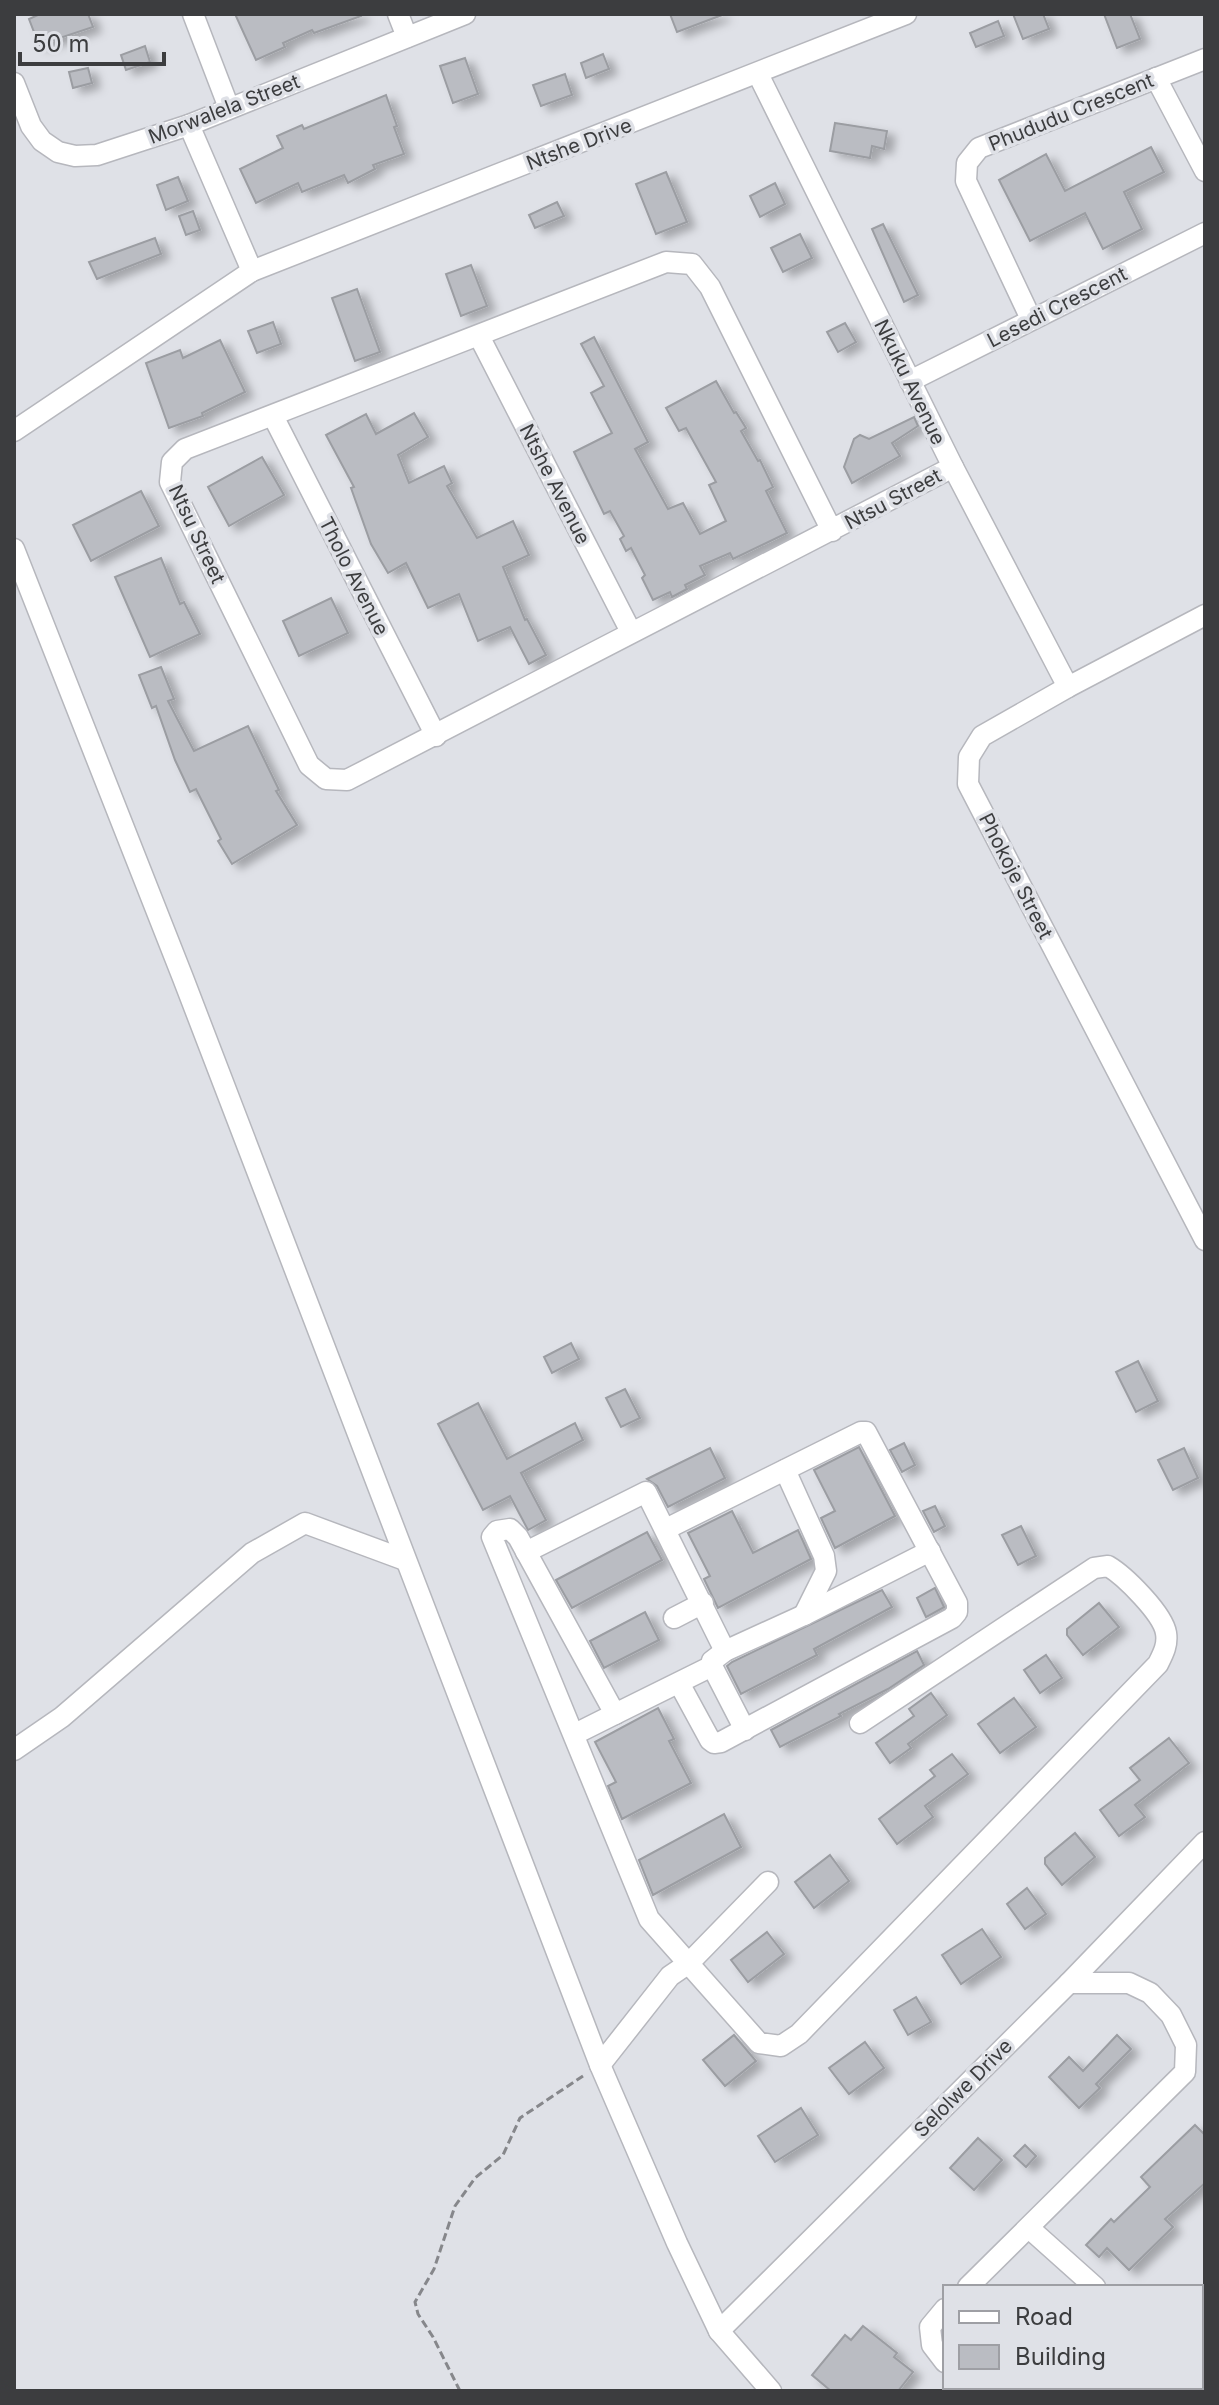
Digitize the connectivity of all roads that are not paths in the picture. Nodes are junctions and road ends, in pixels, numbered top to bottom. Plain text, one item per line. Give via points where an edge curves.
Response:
1 (193, 14) edge
2 (398, 14) edge
3 (465, 14) edge
4 (906, 14) edge
5 (407, 37) junction
6 (1205, 59) edge
7 (758, 74) junction
8 (1156, 78) junction
9 (14, 83) edge
10 (229, 108) junction
11 (189, 125) junction
12 (1205, 171) edge
13 (1205, 233) edge
14 (252, 271) junction
15 (1031, 319) junction
16 (479, 336) junction
17 (910, 381) junction
18 (273, 416) junction
19 (14, 431) edge
20 (953, 467) junction
21 (832, 531) junction
22 (14, 549) edge
23 (1205, 615) edge
24 (631, 632) junction
25 (1068, 687) junction
26 (436, 736) junction
27 (1205, 1240) edge
28 (785, 1470) junction
29 (666, 1529) junction
30 (930, 1551) junction
31 (526, 1552) junction
32 (405, 1560) junction
33 (703, 1603) junction
34 (804, 1615) junction
35 (674, 1618) dead end
36 (565, 1620) junction
37 (534, 1637) junction
38 (718, 1659) junction
39 (679, 1683) junction
40 (615, 1714) junction
41 (860, 1723) dead end
42 (745, 1730) junction
43 (575, 1734) junction
44 (14, 1750) edge
45 (1205, 1842) edge
46 (768, 1882) dead end
47 (689, 1963) junction
48 (1069, 1983) junction
49 (600, 2065) junction
50 (1029, 2228) junction
51 (970, 2285) edge
52 (1093, 2285) edge
53 (943, 2311) edge
54 (719, 2331) junction
55 (943, 2359) edge
56 (771, 2391) edge

1 - 10 street
2 - 5 street
3 - 5 street, Morwalela Street
4 - 7 street, Ntshe Drive
5 - 10 street, Morwalela Street
6 - 8 street, Phududu Crescent
7 - 14 street, Ntshe Drive
7 - 17 street, Nkuku Avenue
8 - 12 street
8 - 15 street, Phududu Crescent via 979,148 967,163 966,181
9 - 11 street, Morwalela Street via 31,126 58,152 97,155
10 - 11 street, Morwalela Street
11 - 14 street
13 - 15 street, Lesedi Crescent
14 - 19 street, Ntshe Drive
15 - 17 street, Lesedi Crescent
16 - 18 street, Ntsu Street
16 - 21 street, Ntsu Street via 666,262 692,264 710,287
16 - 24 street, Ntshe Avenue
17 - 20 street, Nkuku Avenue
18 - 26 street, Tholo Avenue
18 - 26 street, Ntsu Street via 185,449 172,462 170,482 309,765 326,779 347,780
20 - 21 street, Ntsu Street
20 - 25 street, Nkuku Avenue
21 - 24 street, Ntsu Street
22 - 32 street
23 - 25 street, Phokoje Street
24 - 26 street, Ntsu Street
25 - 27 street, Phokoje Street via 982,736 969,757 968,784
28 - 29 street
28 - 30 street via 866,1432
28 - 34 street via 826,1571
29 - 31 street via 642,1492
29 - 33 street
30 - 34 street
30 - 42 street via 957,1603 952,1618
31 - 36 street
31 - 37 street via 510,1529 492,1537
32 - 44 street via 305,1523 252,1553 62,1717
32 - 49 street
33 - 35 street
33 - 38 street
34 - 38 street
36 - 37 street
36 - 40 street
37 - 43 street
38 - 39 street
38 - 42 street
39 - 40 street
39 - 42 street via 714,1743
40 - 43 street
41 - 47 street via 1094,1568 1108,1566 1120,1573 1163,1622 1166,1648 1158,1664 799,2034 781,2046 759,2043
43 - 47 street via 649,1919
45 - 48 street, Selolwe Drive
46 - 47 street
47 - 49 street via 670,1976
48 - 50 street via 1129,1983 1150,1993 1171,2015 1186,2045 1185,2072
48 - 54 street, Selolwe Drive
49 - 54 street
50 - 51 street
50 - 52 street
53 - 55 street via 930,2327 932,2345
54 - 56 street

